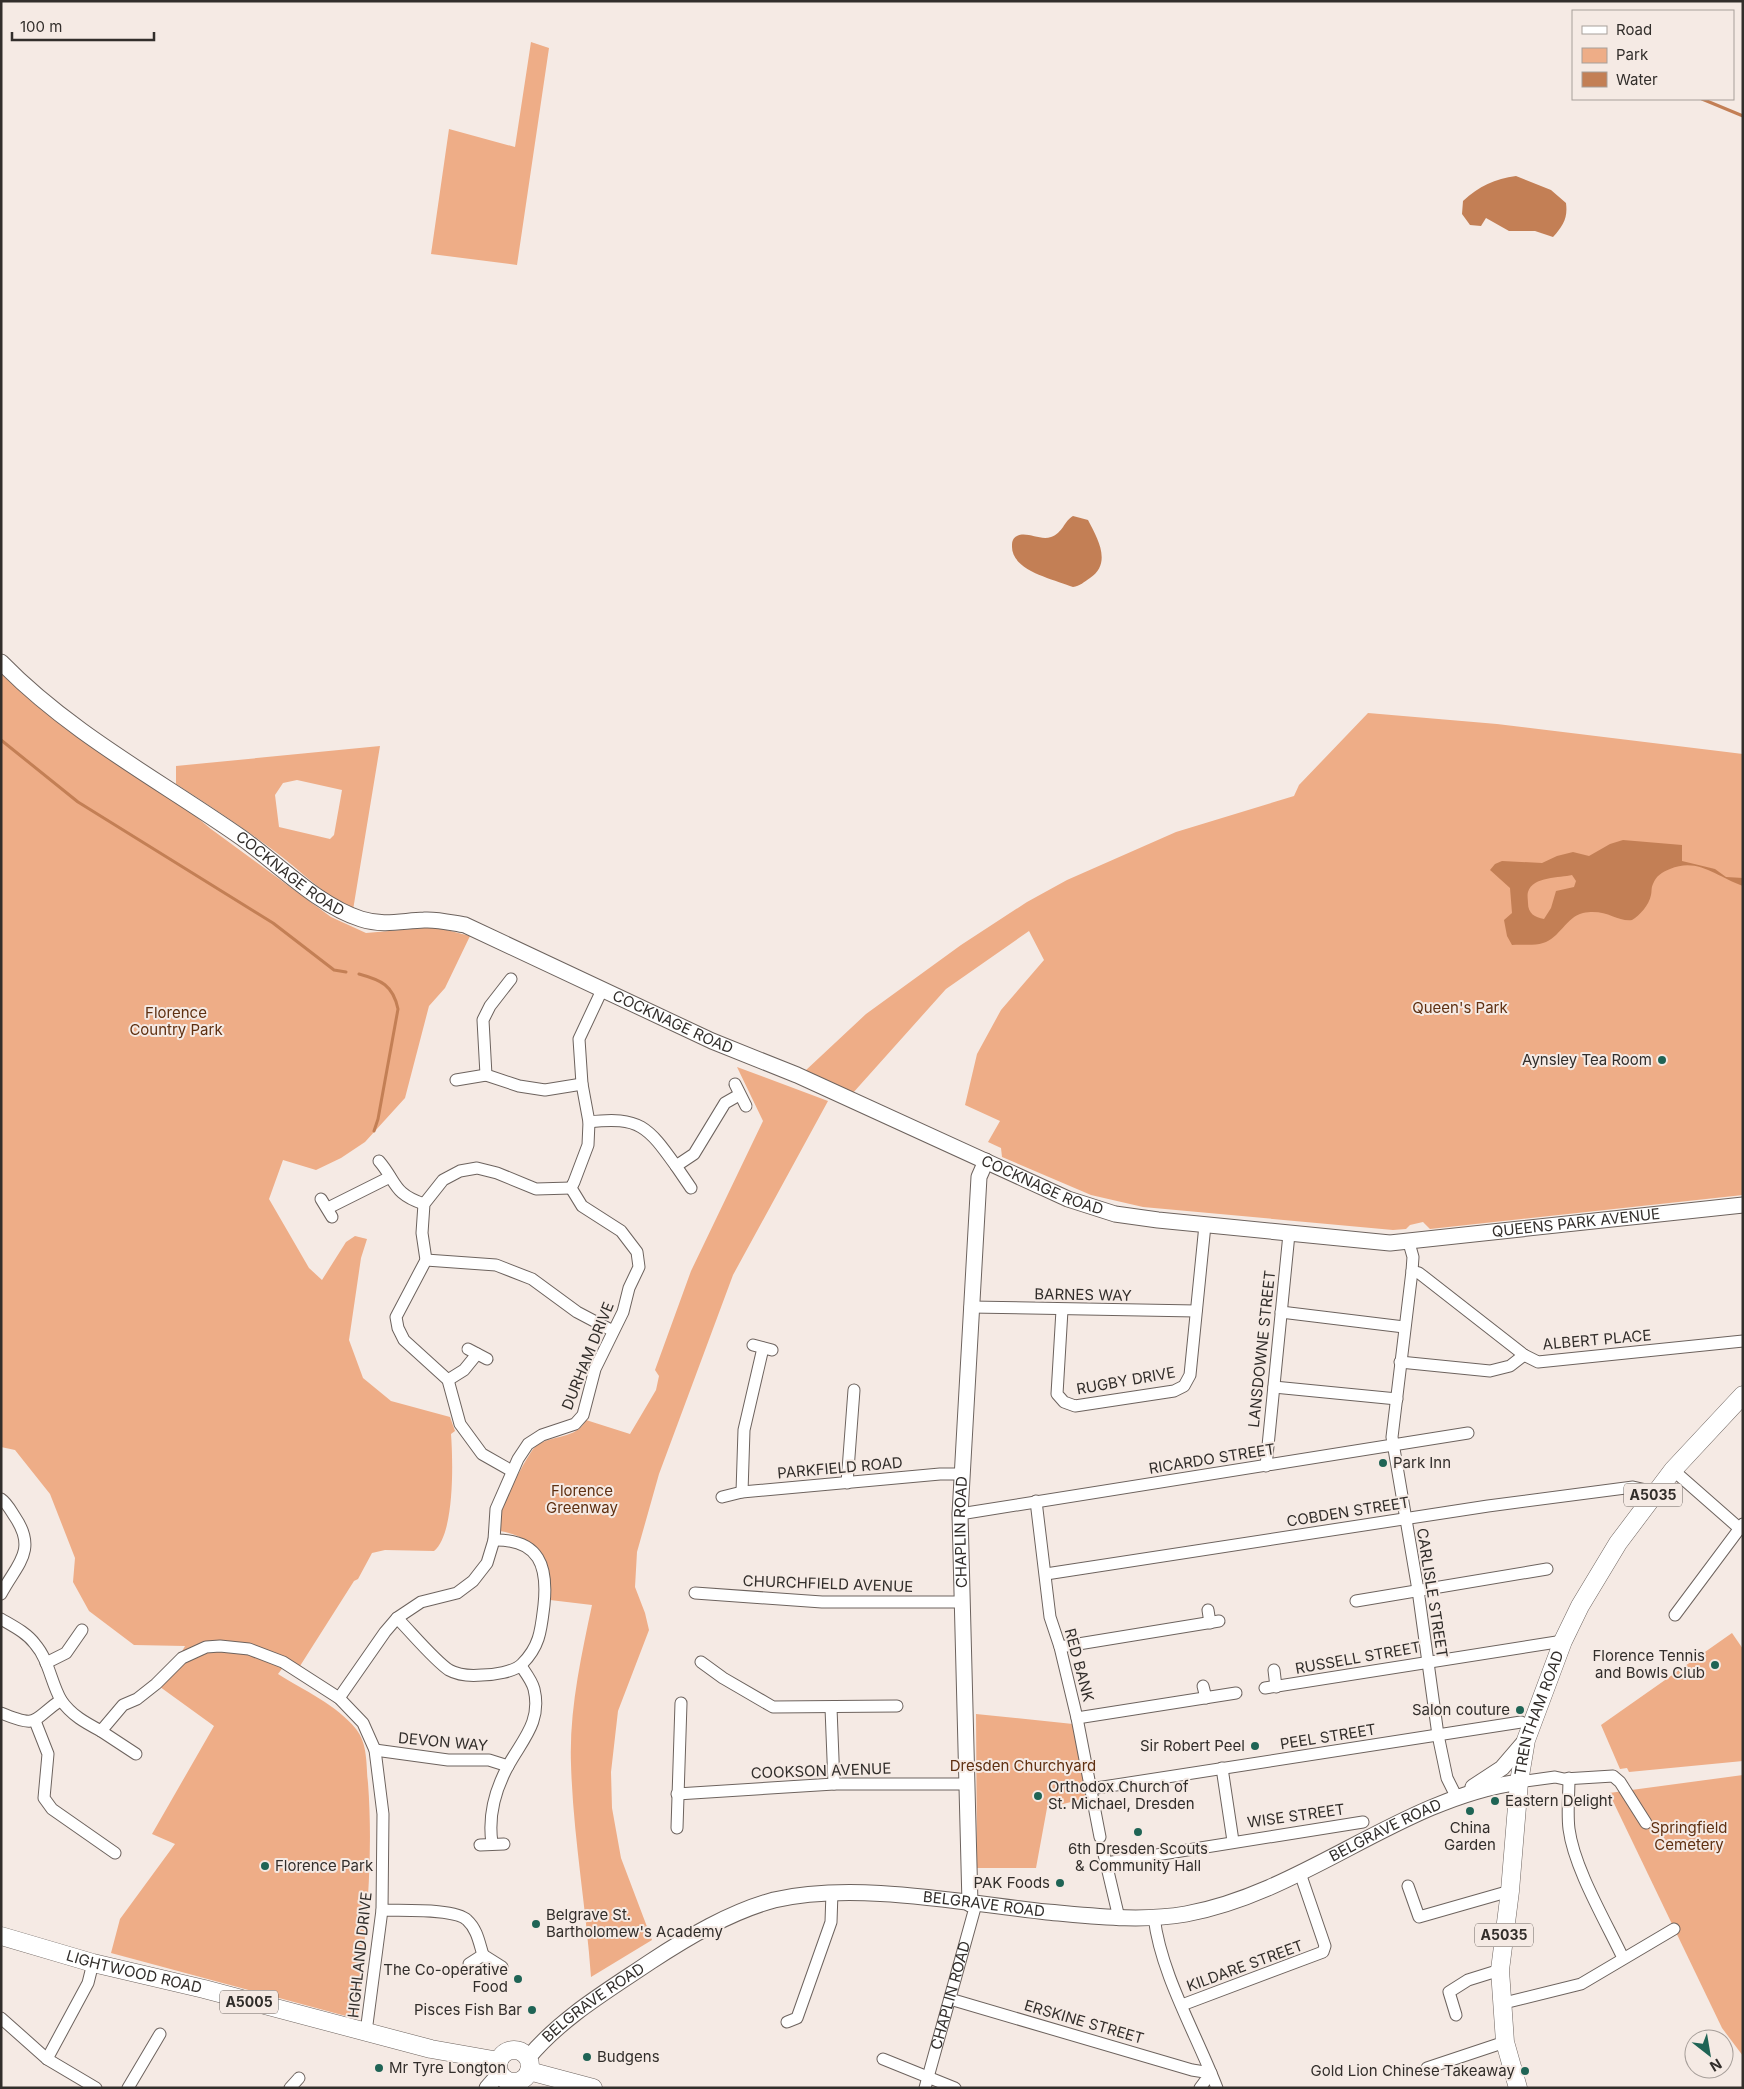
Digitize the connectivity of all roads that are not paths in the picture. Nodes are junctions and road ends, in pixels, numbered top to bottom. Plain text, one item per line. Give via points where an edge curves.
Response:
1 (1, 662) edge
2 (602, 990) junction
3 (516, 993) dead end
4 (486, 1075) junction
5 (456, 1080) dead end
6 (582, 1084) junction
7 (734, 1084) dead end
8 (740, 1095) junction
9 (746, 1106) dead end
10 (590, 1122) junction
11 (379, 1161) dead end
12 (986, 1161) junction
13 (676, 1166) junction
14 (390, 1177) junction
15 (573, 1185) junction
16 (691, 1188) dead end
17 (424, 1204) junction
18 (1743, 1205) edge
19 (327, 1208) dead end
20 (1205, 1225) junction
21 (1289, 1234) junction
22 (1409, 1243) junction
23 (426, 1260) junction
24 (1412, 1271) junction
25 (970, 1307) junction
26 (1062, 1310) junction
27 (1196, 1311) junction
28 (1281, 1312) junction
29 (1404, 1327) junction
30 (613, 1331) junction
31 (1743, 1341) edge
32 (763, 1348) dead end
33 (477, 1354) dead end
34 (1524, 1355) junction
35 (1400, 1362) junction
36 (448, 1380) junction
37 (1274, 1387) junction
38 (854, 1390) dead end
39 (1743, 1396) edge
40 (1397, 1400) junction
41 (1468, 1433) dead end
42 (1393, 1446) junction
43 (1266, 1466) junction
44 (1673, 1470) junction
45 (512, 1471) junction
46 (961, 1474) junction
47 (847, 1483) junction
48 (742, 1492) junction
49 (1655, 1492) junction
50 (722, 1497) dead end
51 (1, 1499) edge
52 (1036, 1501) junction
53 (960, 1514) junction
54 (1406, 1519) junction
55 (1741, 1526) edge
56 (494, 1540) junction
57 (1547, 1569) dead end
58 (1046, 1574) junction
59 (1418, 1590) junction
60 (695, 1593) dead end
61 (1, 1594) edge
62 (1356, 1601) dead end
63 (961, 1602) junction
64 (1208, 1610) dead end
65 (1675, 1614) dead end
66 (397, 1618) junction
67 (1, 1619) edge
68 (75, 1634) dead end
69 (1563, 1641) junction
70 (1060, 1647) junction
71 (1428, 1661) junction
72 (701, 1662) dead end
73 (46, 1663) junction
74 (521, 1666) junction
75 (1274, 1670) dead end
76 (1204, 1686) dead end
77 (1236, 1693) dead end
78 (339, 1698) junction
79 (1206, 1698) junction
80 (61, 1700) junction
81 (681, 1703) dead end
82 (897, 1706) dead end
83 (1155, 1707) junction
84 (830, 1708) junction
85 (1, 1713) edge
86 (1077, 1718) junction
87 (1157, 1719) dead end
88 (36, 1721) junction
89 (1517, 1729) junction
90 (101, 1731) junction
91 (1438, 1735) junction
92 (375, 1750) junction
93 (136, 1754) dead end
94 (508, 1766) junction
95 (1222, 1768) junction
96 (1564, 1778) junction
97 (1519, 1782) junction
98 (834, 1784) junction
99 (967, 1784) junction
100 (1090, 1789) junction
101 (677, 1794) junction
102 (1460, 1795) junction
103 (1363, 1822) dead end
104 (674, 1823) dead end
105 (1646, 1824) dead end
106 (1100, 1837) dead end
107 (1233, 1841) junction
108 (492, 1843) junction
109 (504, 1844) dead end
110 (112, 1845) dead end
111 (480, 1845) dead end
112 (1103, 1850) dead end
113 (1106, 1863) junction
114 (1300, 1873) junction
115 (1408, 1886) dead end
116 (832, 1892) junction
117 (1510, 1892) junction
118 (973, 1904) junction
119 (382, 1910) junction
120 (1154, 1917) junction
121 (1119, 1918) junction
122 (1674, 1929) dead end
123 (1, 1936) edge
124 (484, 1955) junction
125 (1623, 1958) junction
126 (93, 1963) junction
127 (469, 1964) dead end
128 (502, 1968) dead end
129 (1500, 1970) junction
130 (950, 1999) junction
131 (1500, 2004) junction
132 (1182, 2005) junction
133 (1456, 2015) dead end
134 (1, 2018) edge
135 (787, 2022) dead end
136 (366, 2032) junction
137 (160, 2040) dead end
138 (1505, 2042) junction
139 (47, 2059) junction
140 (883, 2059) dead end
141 (528, 2064) junction
142 (500, 2067) junction
143 (1427, 2068) dead end
144 (1211, 2073) junction
145 (929, 2076) junction
146 (299, 2078) dead end
147 (288, 2085) edge
148 (96, 2088) edge
149 (128, 2088) edge
150 (487, 2088) edge
151 (593, 2088) edge
152 (925, 2088) edge
153 (954, 2088) edge
154 (1200, 2088) edge
155 (1217, 2088) edge
156 (1518, 2088) edge

1 - 2 street, COCKNAGE ROAD via 20,682 92,739 242,839 329,904 380,924 426,920 465,925
2 - 6 street via 579,1039
2 - 12 street, COCKNAGE ROAD
3 - 4 street via 509,982 483,1020
4 - 5 street
4 - 6 street via 519,1086 545,1090
6 - 10 street
7 - 8 street
8 - 9 street
8 - 13 street via 724,1103 694,1154
10 - 13 street via 612,1119 635,1122 659,1142
10 - 15 street via 588,1145
11 - 14 street
12 - 20 street, COCKNAGE ROAD via 1068,1200 1115,1214
12 - 25 street, CHAPLIN ROAD via 979,1177
13 - 16 street
14 - 17 street via 398,1191 409,1200
14 - 19 street
15 - 17 street via 536,1189 477,1168 460,1170 443,1180
15 - 30 street, DURHAM DRIVE via 582,1206 621,1231 637,1252 639,1267
17 - 23 street via 422,1233
18 - 22 street, QUEENS PARK AVENUE
20 - 21 street, COCKNAGE ROAD
20 - 27 street, RUGBY DRIVE
21 - 22 street, COCKNAGE ROAD
21 - 28 street, LANSDOWNE STREET
22 - 24 street, CARLISLE STREET
23 - 30 street via 496,1265 532,1279 577,1312
23 - 36 street via 396,1317 398,1328 404,1340
24 - 29 street, CARLISLE STREET
24 - 34 street via 1419,1273
25 - 26 street, BARNES WAY
25 - 46 street, CHAPLIN ROAD
26 - 27 street, BARNES WAY
26 - 27 street, RUGBY DRIVE via 1058,1394 1064,1402 1075,1406 1174,1391 1184,1386 1190,1375
28 - 29 street
28 - 37 street, LANSDOWNE STREET
29 - 35 street, CARLISLE STREET
30 - 45 street, DURHAM DRIVE via 595,1369 583,1415 575,1424 542,1435 528,1444
31 - 34 street, ALBERT PLACE via 1538,1362
32 - 48 street via 744,1430
33 - 36 street via 464,1370
34 - 35 street, ALBERT PLACE via 1510,1366 1490,1371
35 - 40 street, CARLISLE STREET
36 - 45 street via 460,1424 482,1454
37 - 40 street
37 - 43 street, LANSDOWNE STREET
38 - 47 street
39 - 44 main road, TRENTHAM ROAD / A5035
40 - 42 street, CARLISLE STREET
41 - 42 street, RICARDO STREET
42 - 43 street, RICARDO STREET
42 - 54 street, CARLISLE STREET
43 - 52 street, RICARDO STREET
44 - 49 main road, TRENTHAM ROAD / A5035
44 - 55 street
45 - 56 street, DURHAM DRIVE via 496,1509
46 - 47 street, PARKFIELD ROAD
46 - 53 street, CHAPLIN ROAD
47 - 48 street, PARKFIELD ROAD
48 - 50 street, PARKFIELD ROAD
49 - 54 street, COBDEN STREET via 1633,1487
49 - 69 main road, TRENTHAM ROAD / A5035 via 1618,1543
51 - 61 street via 18,1521 25,1536 26,1551
52 - 53 street, RICARDO STREET
52 - 58 street, RED BANK
53 - 63 street, CHAPLIN ROAD
54 - 58 street, COBDEN STREET
54 - 59 street, CARLISLE STREET
55 - 65 street
56 - 66 street, DURHAM DRIVE via 487,1562 473,1581 457,1592 421,1602
56 - 74 street via 517,1542 534,1552 543,1565 546,1584 541,1638
57 - 59 street
58 - 70 street, RED BANK via 1050,1618
59 - 62 street via 1367,1594
59 - 71 street, CARLISLE STREET
60 - 63 street, CHURCHFIELD AVENUE via 814,1601
63 - 99 street, CHAPLIN ROAD
64 - 70 street via 1214,1622
66 - 74 street via 449,1670 469,1676 492,1675
66 - 78 street, DURHAM DRIVE
67 - 73 street via 36,1644
68 - 73 street via 66,1653
69 - 71 street, RUSSELL STREET
69 - 89 main road, TRENTHAM ROAD / A5035
70 - 86 street, RED BANK
71 - 75 street, RUSSELL STREET via 1271,1688
71 - 91 street, CARLISLE STREET
72 - 84 street via 774,1707
73 - 80 street
74 - 94 street via 534,1688 535,1708 530,1732
76 - 79 street
77 - 79 street
78 - 90 street, HIGHLAND DRIVE via 284,1662 249,1649 206,1647 182,1658 137,1699 123,1705
78 - 92 street, HIGHLAND DRIVE via 363,1723
79 - 83 street
80 - 88 street
80 - 90 street via 73,1714
81 - 101 street
82 - 84 street
83 - 86 street
83 - 87 street
84 - 98 street
85 - 88 street via 23,1722
86 - 100 street, RED BANK
88 - 110 street via 48,1754 44,1798 52,1809 92,1839
89 - 91 street, PEEL STREET
89 - 97 main road, TRENTHAM ROAD / A5035
89 - 102 street, BELGRAVE ROAD via 1502,1768
90 - 93 street
91 - 95 street, PEEL STREET
91 - 102 street, CARLISLE STREET via 1447,1778
92 - 94 street, DEVON WAY via 448,1760 489,1760
92 - 119 street, HIGHLAND DRIVE via 383,1814
94 - 108 street via 494,1799 489,1823
95 - 100 street, PEEL STREET via 1150,1775
95 - 107 street, WISE STREET
96 - 97 street
96 - 105 street via 1617,1778
96 - 125 street via 1573,1845
97 - 102 street, BELGRAVE ROAD
97 - 117 main road, TRENTHAM ROAD / A5035
98 - 99 street, COOKSON AVENUE
98 - 101 street, COOKSON AVENUE
99 - 118 street, CHAPLIN ROAD
100 - 106 street, RED BANK
101 - 104 street
102 - 114 street, BELGRAVE ROAD
103 - 107 street, WISE STREET
107 - 113 street, WISE STREET
108 - 109 street
108 - 111 street
112 - 113 street
113 - 121 street
114 - 120 street, BELGRAVE ROAD via 1222,1906
114 - 132 street, KILDARE STREET via 1325,1946 1323,1952
115 - 117 street via 1419,1917
116 - 118 street, BELGRAVE ROAD
116 - 135 street via 831,1922 810,1984 797,2018
116 - 141 street, BELGRAVE ROAD via 774,1900 734,1915 683,1941 572,2016 538,2045
117 - 129 main road, TRENTHAM ROAD / A5035
118 - 121 street, BELGRAVE ROAD
118 - 130 street, CHAPLIN ROAD
119 - 124 street via 450,1913 466,1918 475,1928
119 - 136 street, HIGHLAND DRIVE
120 - 121 street, BELGRAVE ROAD
120 - 132 street via 1158,1938
122 - 125 street
123 - 126 main road, LIGHTWOOD ROAD / A5005
124 - 127 street
124 - 128 street
125 - 131 street via 1581,1984
126 - 136 main road, LIGHTWOOD ROAD / A5005
126 - 139 street via 88,1983
129 - 131 main road, TRENTHAM ROAD / A5035
129 - 133 street via 1468,1980 1449,1992
130 - 144 street, ERSKINE STREET
130 - 145 street, CHAPLIN ROAD
131 - 138 main road, TRENTHAM ROAD / A5035
132 - 144 street
134 - 139 street
136 - 142 main road, LIGHTWOOD ROAD / A5005
137 - 149 street
138 - 143 street
138 - 156 main road, TRENTHAM ROAD / A5035
139 - 148 street
140 - 145 street
141 - 142 main road via 523,2053 514,2050 505,2053
141 - 142 main road, A5005 via 525,2078 517,2081 506,2080
141 - 151 main road
142 - 150 street
144 - 154 street
144 - 155 street
145 - 152 street, CHAPLIN ROAD
145 - 153 street
146 - 147 street

